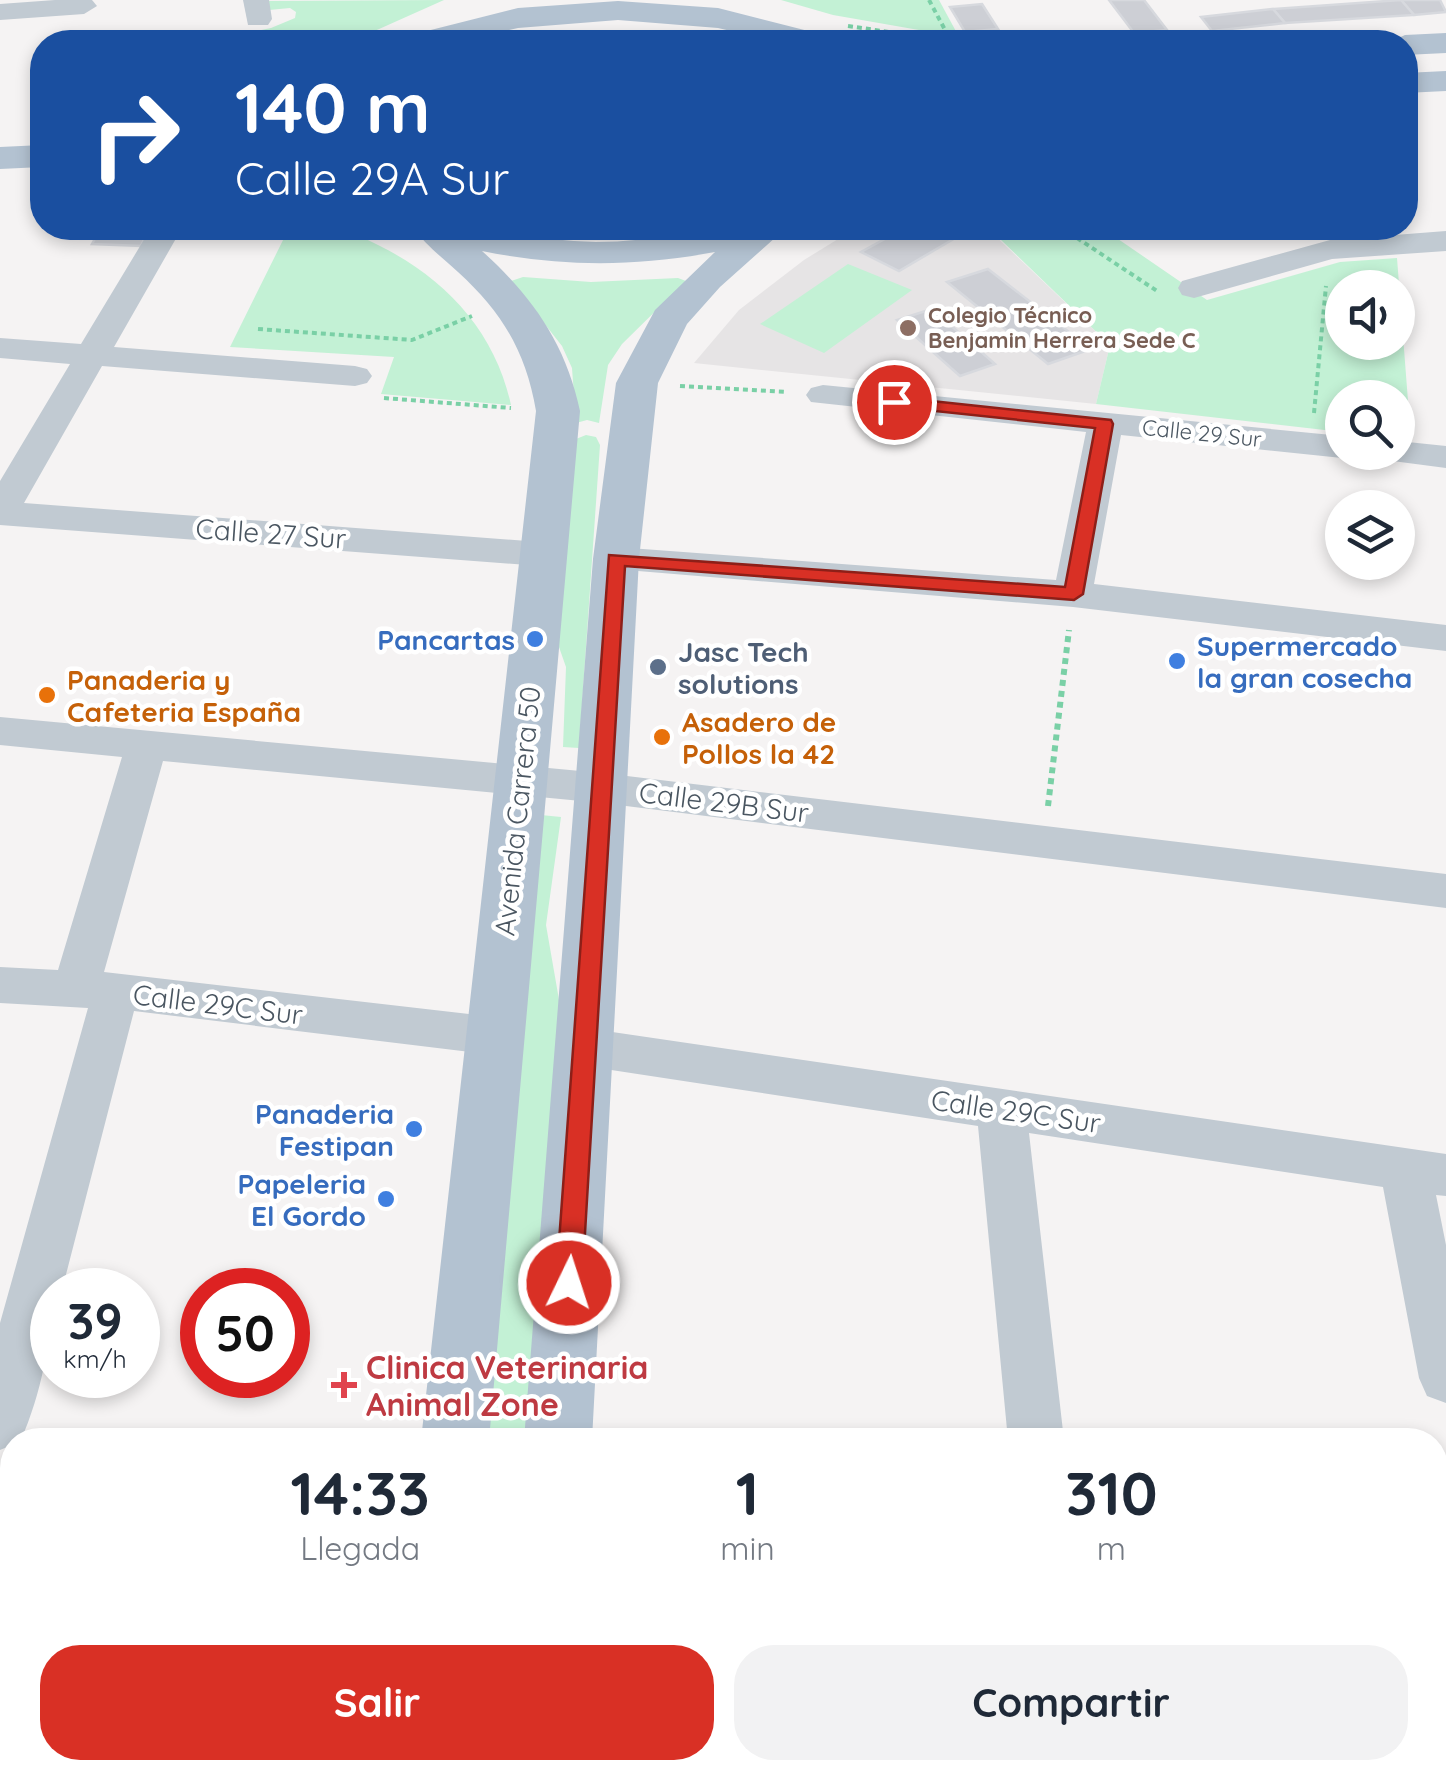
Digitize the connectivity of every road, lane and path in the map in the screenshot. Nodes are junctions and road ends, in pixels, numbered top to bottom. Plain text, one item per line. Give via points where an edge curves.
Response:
1 (488, 0) edge
2 (929, 0) edge
3 (84, 6) dead end
4 (723, 7) edge
5 (0, 12) edge
6 (461, 26) junction
7 (452, 30) edge
8 (790, 30) edge
9 (945, 30) edge
10 (1446, 43) edge
11 (1418, 44) edge
12 (1446, 81) edge
13 (1418, 83) edge
14 (30, 157) edge
15 (0, 158) edge
16 (1418, 236) edge
17 (159, 240) edge
18 (449, 240) edge
19 (476, 240) edge
20 (722, 240) edge
21 (751, 240) edge
22 (1080, 240) edge
23 (1381, 240) edge
24 (1446, 240) edge
25 (1330, 250) junction
26 (1194, 288) joint
27 (488, 310) dead end
28 (258, 328) dead end
29 (0, 348) edge
30 (91, 356) junction
31 (355, 376) joint
32 (1328, 380) edge
33 (667, 385) dead end
34 (823, 395) joint
35 (518, 408) dead end
36 (1104, 424) junction
37 (1325, 445) edge
38 (1415, 453) edge
39 (1446, 456) edge
40 (0, 512) edge
41 (541, 554) junction
42 (616, 560) junction
43 (1074, 594) junction
44 (1446, 638) edge
45 (0, 730) edge
46 (147, 743) junction
47 (521, 779) junction
48 (602, 788) junction
49 (1044, 840) junction
50 (1446, 891) edge
51 (0, 985) edge
52 (96, 990) junction
53 (495, 1036) junction
54 (585, 1047) junction
55 (1002, 1109) junction
56 (1425, 1172) edge
57 (13, 1328) edge
58 (1446, 1378) edge
59 (0, 1424) edge
60 (456, 1428) edge
61 (559, 1428) edge
62 (1035, 1428) edge

1 - 6 main road
2 - 9 path
3 - 5 street
4 - 6 main road via 569,3
4 - 8 main road
6 - 7 main road
10 - 11 main road
12 - 13 main road
14 - 15 main road
16 - 24 street
17 - 30 street
18 - 41 main road, Avenida Carrera 50 via 528,322 554,378 558,411
19 - 20 main road via 560,254
21 - 42 main road via 669,319 637,383
22 - 26 path via 1167,298
23 - 25 street
25 - 26 street
25 - 32 path
27 - 28 path via 412,340
29 - 30 street
30 - 31 street
30 - 40 street
31 - 35 path via 392,400
33 - 34 path
34 - 36 street, Calle 29 Sur
36 - 37 street, Calle 29 Sur
36 - 43 street
38 - 39 street
40 - 41 street, Calle 27 Sur
41 - 47 main road, Avenida Carrera 50
42 - 43 street
42 - 48 main road
43 - 44 street
43 - 49 path
45 - 46 street, Calle 29B Sur
46 - 47 street, Calle 29B Sur
46 - 52 street
47 - 48 street, Calle 29B Sur
47 - 53 main road, Avenida Carrera 50
48 - 49 street, Calle 29B Sur
48 - 54 main road
49 - 50 street, Calle 29B Sur
51 - 52 street, Calle 29C Sur
52 - 53 street, Calle 29C Sur
52 - 57 street
53 - 60 main road, Avenida Carrera 50
54 - 55 street, Calle 29C Sur
54 - 61 main road
55 - 56 street, Calle 29C Sur
55 - 62 street
56 - 58 street
57 - 59 street

